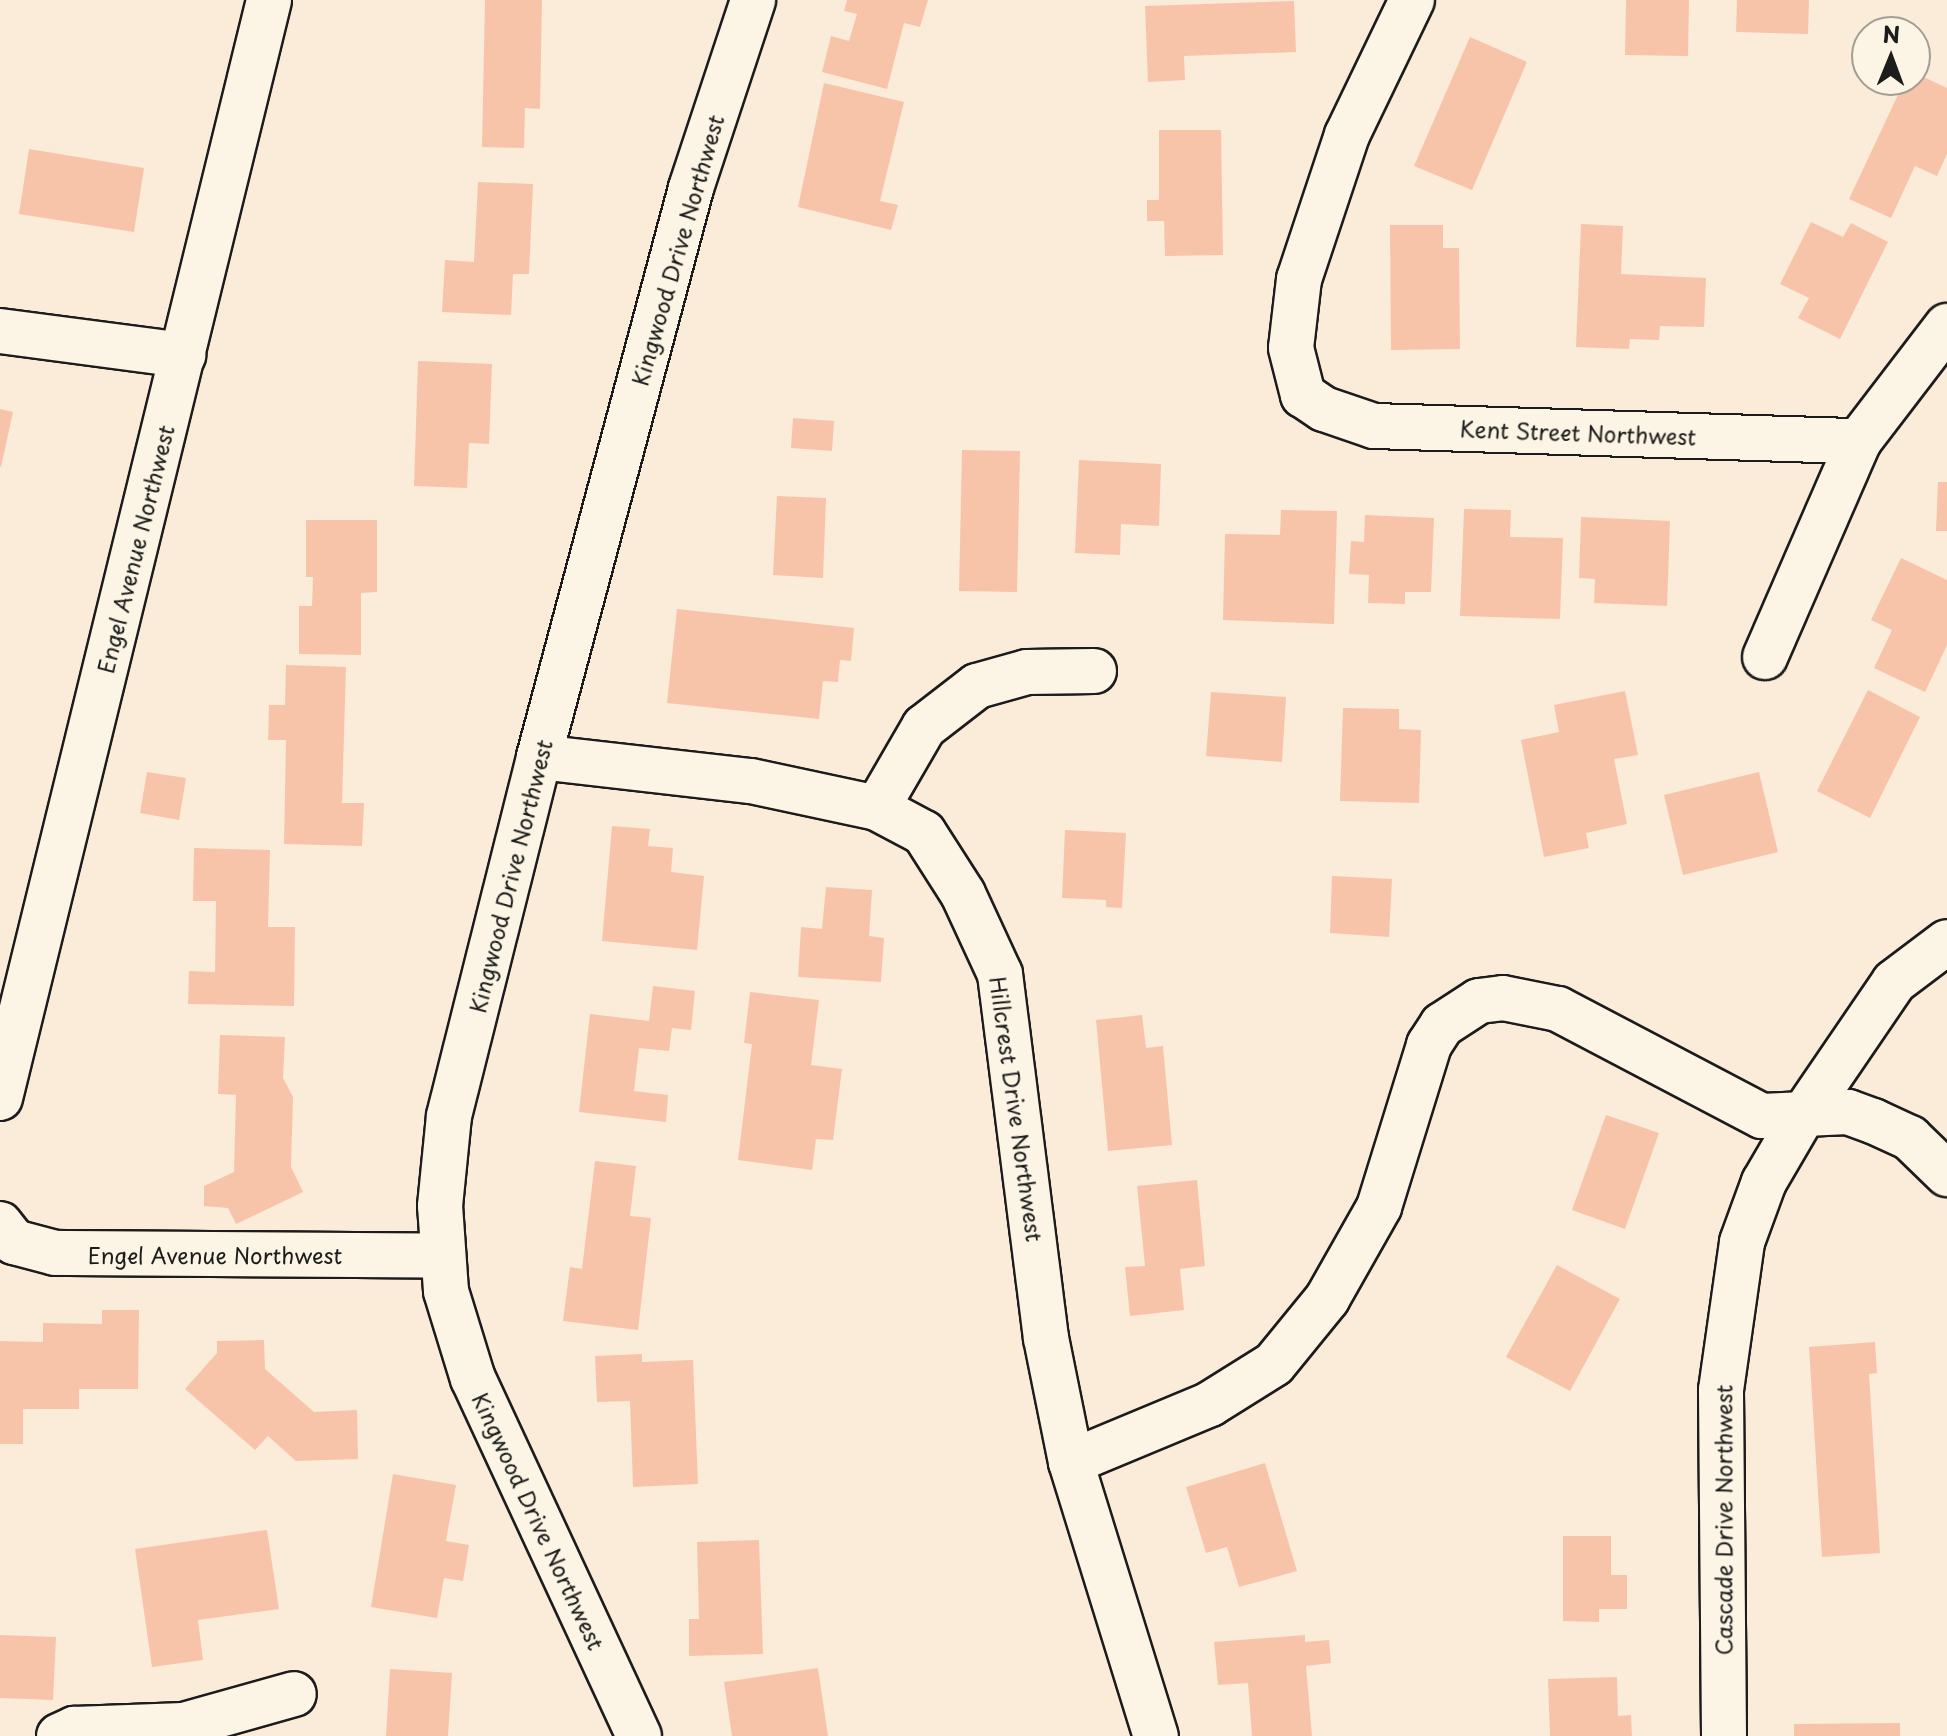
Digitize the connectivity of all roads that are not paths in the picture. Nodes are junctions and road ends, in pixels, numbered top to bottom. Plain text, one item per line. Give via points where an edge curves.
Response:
1 (269, 0) edge
2 (753, 0) edge
3 (1412, 0) edge
4 (1947, 326) edge
5 (0, 331) edge
6 (183, 355) junction
7 (1859, 441) junction
8 (1765, 657) dead end
9 (1094, 671) dead end
10 (539, 757) junction
11 (877, 808) junction
12 (1947, 942) edge
13 (0, 1098) edge
14 (1802, 1117) junction
15 (1947, 1174) edge
16 (0, 1224) edge
17 (440, 1256) junction
18 (1071, 1462) junction
19 (294, 1694) dead end
20 (59, 1736) edge
21 (639, 1736) edge
22 (1156, 1736) edge
23 (1724, 1736) edge

1 - 6 street, Engel Avenue Northwest
2 - 10 street, Kingwood Drive Northwest via 691,188
3 - 7 street, Kent Street Northwest via 1347,135 1299,279 1291,348 1303,395 1324,409 1374,426
4 - 7 street
5 - 6 street
6 - 13 street, Engel Avenue Northwest
7 - 8 street
9 - 11 street via 1027,672 977,686 924,727
10 - 11 street, Hillcrest Drive Northwest via 751,781
10 - 17 street, Kingwood Drive Northwest via 449,1116
11 - 18 street, Hillcrest Drive Northwest via 924,833 963,894 1000,974 1046,1338
12 - 14 street, Cascade Drive Northwest via 1894,982
14 - 15 street via 1848,1112 1873,1121 1910,1138
14 - 18 street via 1762,1116 1558,1009 1503,998 1479,1001 1442,1025 1429,1045 1379,1207 1327,1299 1274,1364 1210,1404
14 - 23 street, Cascade Drive Northwest via 1764,1182 1742,1242 1721,1390
16 - 17 street, Engel Avenue Northwest via 14,1242 55,1253
17 - 21 street, Kingwood Drive Northwest via 473,1379
18 - 22 street, Hillcrest Drive Northwest
19 - 20 street via 184,1725 74,1729

